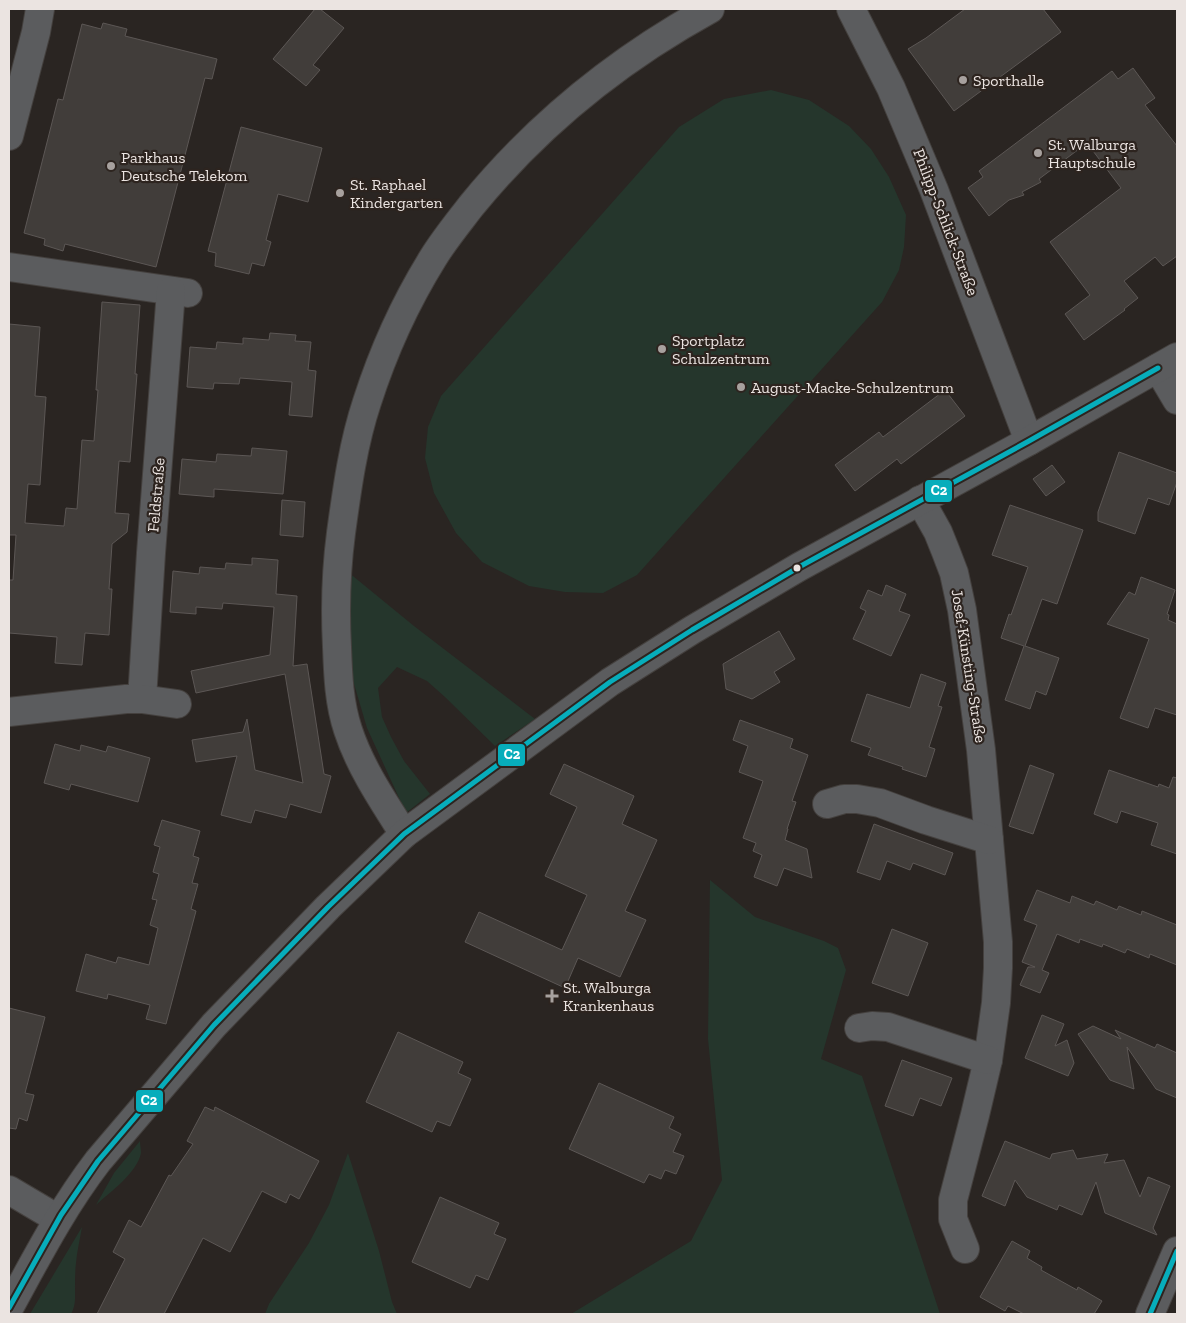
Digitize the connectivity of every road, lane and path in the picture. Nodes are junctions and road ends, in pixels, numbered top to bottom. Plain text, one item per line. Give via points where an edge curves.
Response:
1 (40, 9) edge
2 (710, 9) edge
3 (851, 9) edge
4 (9, 136) edge
5 (9, 267) edge
6 (1168, 363) edge
7 (1177, 400) edge
8 (1029, 441) junction
9 (920, 500) junction
10 (142, 700) junction
11 (177, 704) dead end
12 (9, 712) edge
13 (827, 804) dead end
14 (404, 834) junction
15 (989, 840) junction
16 (859, 1028) dead end
17 (988, 1060) junction
18 (9, 1190) edge
19 (58, 1219) junction
20 (965, 1248) dead end
21 (1177, 1251) edge
22 (9, 1308) edge
23 (1150, 1314) edge

1 - 4 street
2 - 14 street via 667,33 600,80 562,111 506,166 457,224 430,263 398,322 375,379 356,444 341,535 337,569 338,677 351,741 376,790
3 - 8 street, Philipp-Schlick-Straße via 891,88 934,190
5 - 10 street, Feldstraße via 180,292 151,552
6 - 7 street
6 - 8 street
8 - 9 street
9 - 14 street via 700,625 610,682
9 - 15 street, Josef-Künsting-Straße via 946,552 962,610 981,750
10 - 11 street
10 - 12 street
13 - 15 street via 844,799 880,803
14 - 19 street via 214,1025 98,1161
15 - 17 street, Josef-Künsting-Straße via 998,968
16 - 17 street via 893,1028
17 - 20 street, Josef-Künsting-Straße via 952,1200 953,1219
18 - 19 street
19 - 22 street
21 - 23 street

